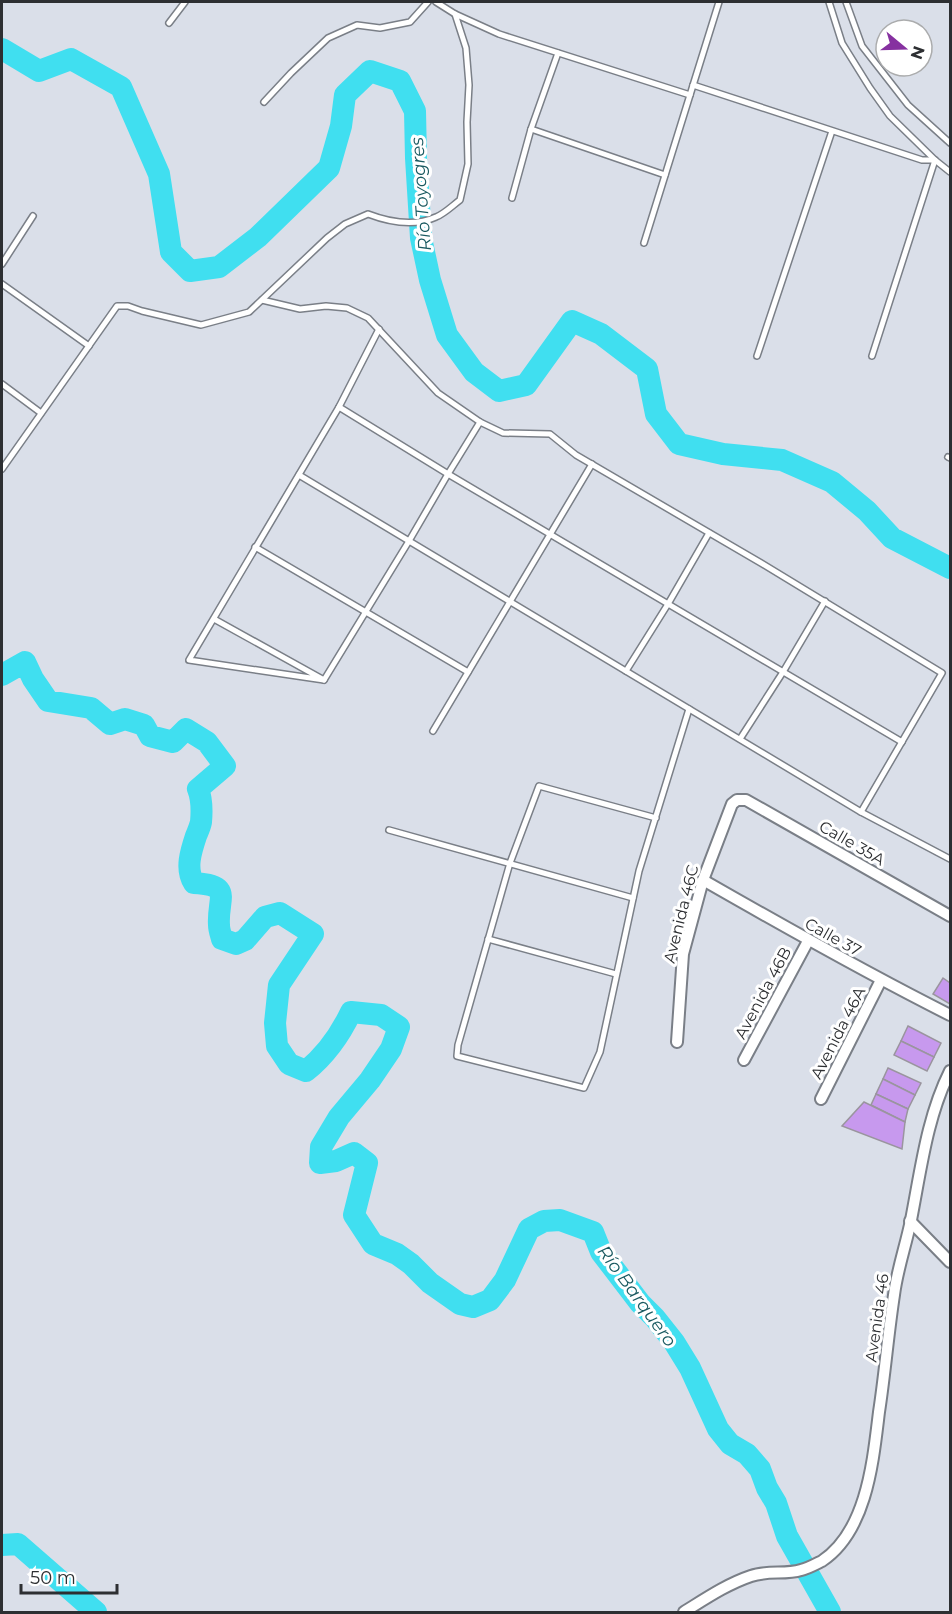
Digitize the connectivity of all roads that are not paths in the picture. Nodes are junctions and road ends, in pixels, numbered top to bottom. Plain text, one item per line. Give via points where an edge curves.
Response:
1 (185, 2) edge
2 (428, 2) edge
3 (436, 2) edge
4 (719, 2) edge
5 (829, 2) edge
6 (846, 2) edge
7 (454, 14) junction
8 (169, 22) dead end
9 (558, 53) junction
10 (693, 85) junction
11 (690, 95) junction
12 (264, 102) dead end
13 (531, 129) junction
14 (832, 131) junction
15 (951, 143) edge
16 (935, 160) junction
17 (951, 172) edge
18 (665, 175) junction
19 (512, 198) dead end
20 (33, 216) dead end
21 (644, 243) dead end
22 (2, 264) edge
23 (2, 284) edge
24 (262, 300) junction
25 (379, 329) junction
26 (89, 346) junction
27 (757, 356) dead end
28 (872, 356) dead end
29 (2, 384) edge
30 (339, 407) junction
31 (41, 413) junction
32 (480, 422) junction
33 (592, 464) junction
34 (2, 466) edge
35 (448, 474) junction
36 (299, 475) junction
37 (710, 533) junction
38 (549, 534) junction
39 (409, 541) junction
40 (255, 547) junction
41 (510, 601) junction
42 (825, 602) junction
43 (669, 604) junction
44 (366, 611) junction
45 (214, 619) junction
46 (626, 671) junction
47 (468, 672) junction
48 (783, 672) junction
49 (324, 680) junction
50 (689, 709) junction
51 (433, 731) dead end
52 (740, 739) junction
53 (902, 742) junction
54 (737, 800) joint
55 (861, 812) junction
56 (656, 818) junction
57 (389, 830) dead end
58 (951, 859) edge
59 (510, 863) junction
60 (703, 880) junction
61 (633, 898) junction
62 (951, 916) edge
63 (488, 939) junction
64 (808, 941) junction
65 (616, 974) junction
66 (881, 980) junction
67 (951, 1015) edge
68 (677, 1042) dead end
69 (744, 1060) dead end
70 (951, 1071) edge
71 (821, 1100) dead end
72 (910, 1221) junction
73 (951, 1262) edge
74 (684, 1612) edge

1 - 8 lane
2 - 12 lane via 410,22 380,28 357,25 328,38
3 - 7 lane
4 - 10 lane
5 - 16 lane via 842,43 870,88 890,116
6 - 15 lane via 862,46 908,105
7 - 9 lane
7 - 24 lane via 466,48 469,85 468,164 460,200 436,217 420,221 390,222 368,214 345,224
9 - 11 lane
9 - 13 lane
10 - 11 lane
10 - 14 lane
11 - 18 lane
13 - 18 lane
13 - 19 lane
14 - 16 lane via 922,160
14 - 27 lane
16 - 17 lane
16 - 28 lane
18 - 21 lane
20 - 22 lane
23 - 26 lane
24 - 25 lane via 300,309 347,308 368,318
24 - 26 lane via 249,312 201,325 117,306
25 - 30 lane
25 - 32 lane via 438,393
26 - 31 lane
29 - 31 lane
30 - 35 lane
30 - 36 lane
31 - 34 lane
32 - 33 lane via 503,433 550,434
32 - 35 lane
33 - 37 lane
33 - 38 lane
35 - 38 lane
35 - 39 lane
36 - 39 lane
36 - 40 lane
37 - 42 lane
37 - 43 lane
38 - 41 lane
38 - 43 lane
39 - 41 lane
39 - 44 lane
40 - 44 lane
40 - 45 lane
41 - 46 lane
41 - 47 lane
42 - 48 lane
42 - 53 lane via 942,673
43 - 46 lane
43 - 48 lane
44 - 47 lane
44 - 49 lane
45 - 49 lane
45 - 49 lane via 189,660
46 - 50 lane
47 - 51 lane
48 - 52 lane
48 - 53 lane
50 - 52 lane
50 - 56 lane
52 - 55 lane
53 - 55 lane
54 - 60 street, Avenida 46C via 732,804
54 - 62 street, Calle 35A via 746,800
55 - 58 lane
56 - 59 lane via 539,786
56 - 61 lane
57 - 59 lane
59 - 61 lane
59 - 63 lane
60 - 64 street, Calle 37
60 - 68 street, Avenida 46C via 683,954
61 - 65 lane
63 - 65 lane
63 - 65 lane via 457,1056 584,1088 600,1052
64 - 66 street, Calle 37
64 - 69 street, Avenida 46B
66 - 67 street, Calle 37
66 - 71 street, Avenida 46A
70 - 72 street, Avenida 46 via 933,1114
72 - 73 street
72 - 74 street, Avenida 46 via 894,1292 872,1465 864,1500 853,1523 822,1560 801,1570 753,1575

